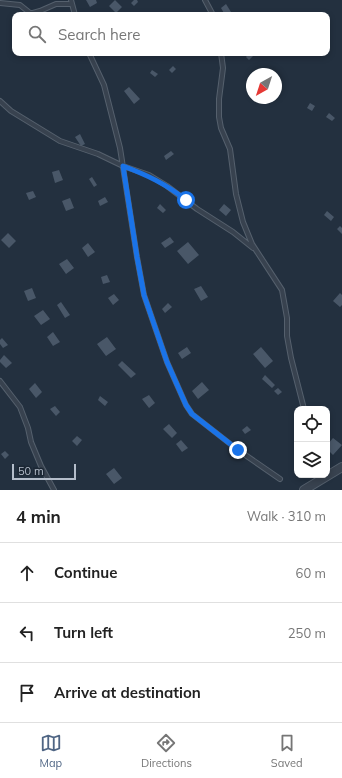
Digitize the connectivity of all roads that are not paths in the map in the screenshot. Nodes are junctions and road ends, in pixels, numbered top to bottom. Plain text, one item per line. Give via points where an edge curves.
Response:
1 (205, 0) edge
2 (71, 2) edge
3 (0, 3) edge
4 (29, 12) edge
5 (36, 12) edge
6 (74, 12) edge
7 (211, 12) edge
8 (90, 56) edge
9 (221, 56) edge
10 (0, 101) edge
11 (123, 166) junction
12 (256, 251) junction
13 (0, 381) edge
14 (303, 406) edge
15 (342, 467) edge
16 (330, 473) edge
17 (322, 478) edge
18 (280, 479) dead end
19 (54, 490) edge
20 (304, 490) edge

1 - 7 lane
2 - 5 lane via 56,4
2 - 6 lane
3 - 4 lane via 20,5
8 - 11 lane via 104,85
9 - 12 lane via 223,68 219,98 221,128 230,149 243,222
10 - 11 lane via 11,111 60,141
11 - 12 lane via 172,189
11 - 18 lane via 144,295 167,362 186,405 192,414
12 - 14 lane via 284,295 290,358
13 - 19 lane via 20,406 31,442
15 - 16 street
17 - 20 street

